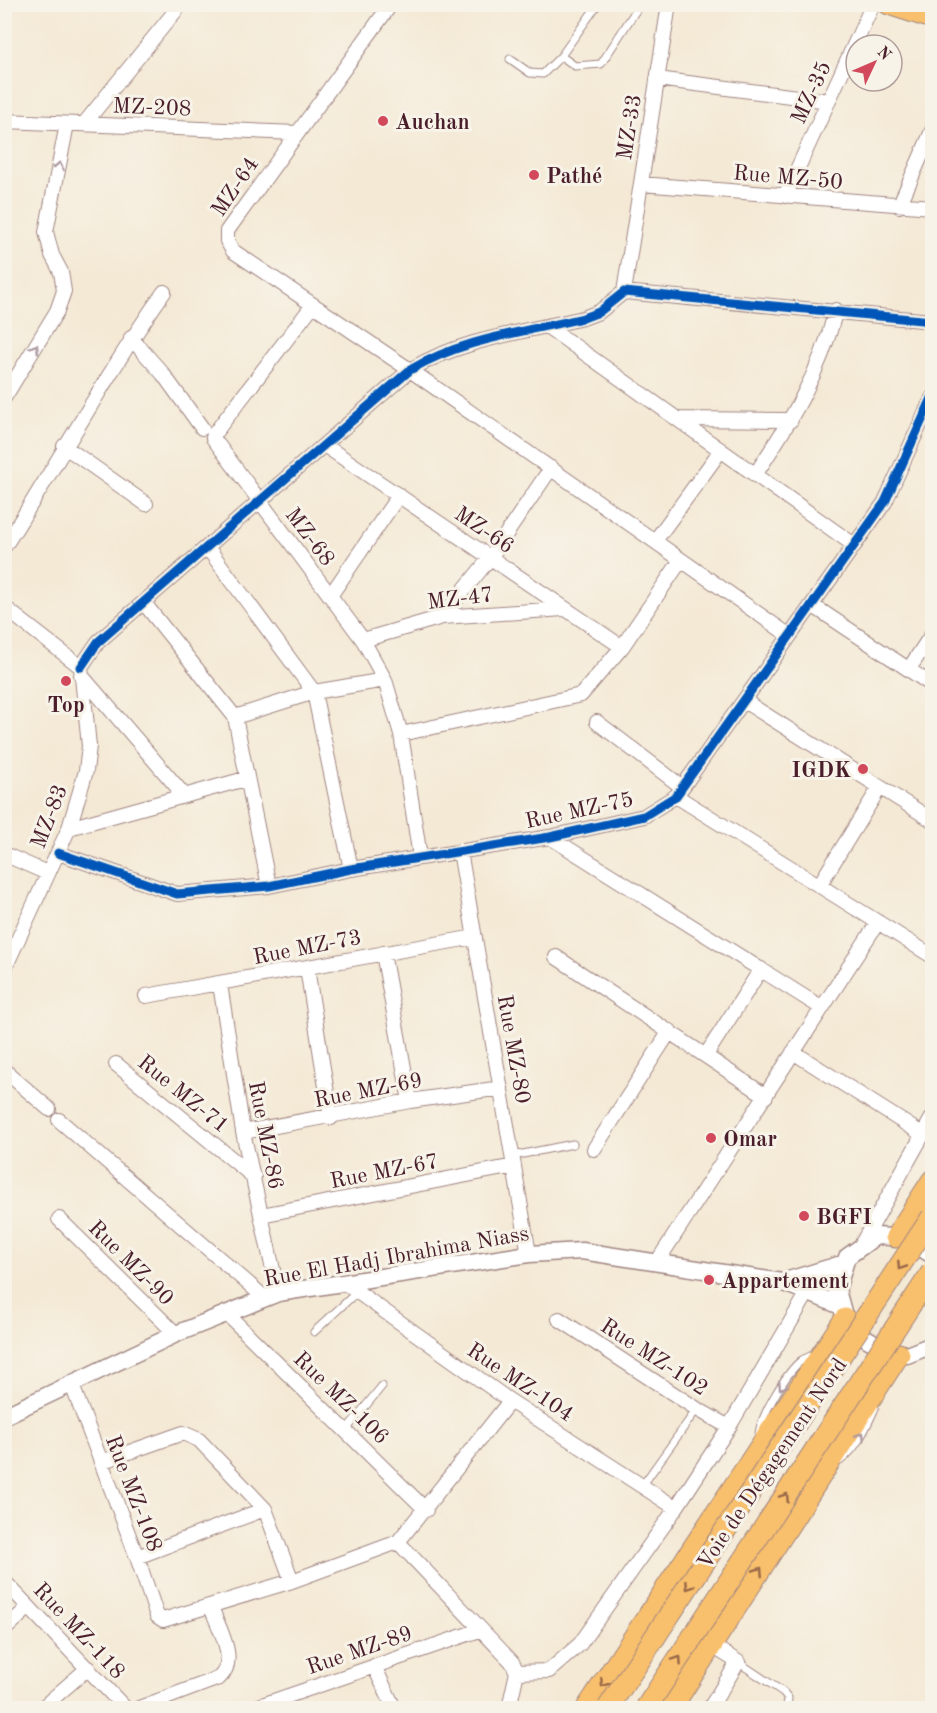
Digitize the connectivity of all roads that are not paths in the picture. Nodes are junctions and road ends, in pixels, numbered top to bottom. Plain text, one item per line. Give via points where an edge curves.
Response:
1 (181, 4) edge
2 (391, 4) edge
3 (598, 4) edge
4 (640, 4) edge
5 (669, 4) edge
6 (873, 4) edge
7 (889, 4) edge
8 (933, 18) edge
9 (561, 56) junction
10 (510, 59) dead end
11 (657, 79) junction
12 (829, 101) junction
13 (4, 121) edge
14 (67, 124) junction
15 (84, 124) junction
16 (933, 130) edge
17 (297, 133) junction
18 (641, 184) junction
19 (785, 196) junction
20 (899, 206) junction
21 (933, 207) edge
22 (164, 292) dead end
23 (624, 292) junction
24 (313, 305) junction
25 (836, 310) junction
26 (933, 321) edge
27 (548, 327) junction
28 (131, 338) junction
29 (410, 369) junction
30 (4, 398) edge
31 (933, 398) edge
32 (929, 415) edge
33 (676, 418) junction
34 (791, 420) junction
35 (202, 428) dead end
36 (324, 445) junction
37 (64, 446) junction
38 (721, 450) junction
39 (551, 468) junction
40 (755, 475) junction
41 (399, 495) junction
42 (259, 502) junction
43 (146, 504) dead end
44 (9, 532) edge
45 (655, 541) junction
46 (855, 545) junction
47 (4, 547) edge
48 (207, 547) junction
49 (490, 558) junction
50 (681, 560) junction
51 (330, 596) junction
52 (144, 603) junction
53 (812, 604) junction
54 (4, 607) edge
55 (564, 609) junction
56 (442, 617) junction
57 (933, 634) edge
58 (790, 636) junction
59 (363, 640) junction
60 (622, 647) junction
61 (909, 669) junction
62 (81, 671) junction
63 (385, 680) junction
64 (933, 685) edge
65 (314, 692) junction
66 (744, 701) junction
67 (235, 717) junction
68 (597, 722) dead end
69 (401, 734) junction
70 (245, 779) junction
71 (880, 787) junction
72 (679, 792) junction
73 (184, 795) junction
74 (933, 803) edge
75 (928, 818) edge
76 (69, 828) junction
77 (550, 837) junction
78 (460, 851) junction
79 (58, 853) junction
80 (4, 854) edge
81 (420, 857) junction
82 (351, 869) junction
83 (47, 873) junction
84 (820, 884) junction
85 (269, 886) junction
86 (878, 922) junction
87 (475, 937) junction
88 (383, 953) junction
89 (933, 956) edge
90 (556, 957) dead end
91 (307, 968) junction
92 (761, 969) junction
93 (4, 970) edge
94 (220, 984) junction
95 (146, 996) dead end
96 (822, 1008) junction
97 (670, 1031) junction
98 (793, 1052) junction
99 (706, 1055) junction
100 (116, 1064) dead end
101 (4, 1070) edge
102 (501, 1088) junction
103 (766, 1096) junction
104 (410, 1101) junction
105 (49, 1109) dead end
106 (331, 1118) junction
107 (933, 1118) edge
108 (59, 1120) dead end
109 (243, 1132) junction
110 (922, 1134) junction
111 (573, 1144) dead end
112 (594, 1149) dead end
113 (513, 1161) junction
114 (254, 1177) junction
115 (933, 1181) edge
116 (261, 1215) junction
117 (933, 1217) edge
118 (59, 1219) dead end
119 (896, 1237) junction
120 (859, 1248) junction
121 (529, 1254) junction
122 (933, 1256) edge
123 (657, 1262) junction
124 (846, 1263) junction
125 (933, 1272) edge
126 (782, 1282) junction
127 (352, 1287) junction
128 (807, 1294) junction
129 (272, 1295) junction
130 (843, 1312) junction
131 (228, 1315) junction
132 (560, 1319) dead end
133 (314, 1332) dead end
134 (176, 1334) junction
135 (933, 1345) edge
136 (899, 1354) junction
137 (72, 1385) junction
138 (382, 1386) dead end
139 (510, 1401) junction
140 (697, 1409) junction
141 (4, 1416) edge
142 (729, 1426) junction
143 (346, 1430) junction
144 (101, 1462) junction
145 (642, 1486) junction
146 (676, 1508) junction
147 (265, 1509) junction
148 (426, 1510) junction
149 (398, 1542) junction
150 (137, 1557) junction
151 (4, 1581) edge
152 (292, 1581) junction
153 (29, 1607) junction
154 (211, 1607) junction
155 (4, 1630) edge
156 (480, 1630) junction
157 (711, 1645) junction
158 (738, 1662) junction
159 (374, 1666) junction
160 (88, 1668) junction
161 (517, 1672) junction
162 (170, 1703) edge
163 (42, 1708) edge
164 (125, 1708) edge
165 (139, 1708) edge
166 (253, 1708) edge
167 (394, 1708) edge
168 (509, 1708) edge
169 (588, 1708) edge
170 (608, 1708) edge
171 (646, 1708) edge
172 (671, 1708) edge
173 (710, 1708) edge
174 (787, 1708) edge

1 - 15 street
2 - 17 street, MZ-64
3 - 9 lane
4 - 9 lane via 601,64 575,66
5 - 11 street, MZ-33
6 - 12 street, MZ-35
7 - 8 main road
9 - 10 lane via 543,74 530,73
11 - 12 street
11 - 18 street, MZ-33
12 - 19 street, MZ-35
13 - 14 street, MZ-208
14 - 15 street, MZ-208
30 -> 14 street via 57,311 64,291 46,232
15 - 17 street, MZ-208
16 - 20 street
17 - 24 street, MZ-64 via 227,231 227,241 233,251
18 - 19 street, Rue MZ-50
18 - 23 street, MZ-33
19 - 20 street, Rue MZ-50
20 - 21 street, Rue MZ-50
22 - 28 street
23 - 25 street
23 - 27 street via 599,312
24 - 29 street, MZ-64
24 - 42 street, MZ-68 via 214,434 215,442
25 - 26 street
25 - 34 street via 820,363
27 - 29 street via 454,349
27 - 33 street
28 - 35 street
28 - 37 street
29 - 36 street
29 - 39 street, MZ-64
31 - 32 street, Rue MZ-75
32 - 46 street, Rue MZ-75 via 885,502
33 - 34 street
33 - 38 street
34 - 40 street
36 - 41 street, MZ-66
36 - 42 street
37 - 43 street
37 - 44 street
38 - 40 street
38 - 45 street
39 - 45 street, MZ-64
39 - 49 street
40 - 46 street
41 - 49 street, MZ-66
41 - 51 street
42 - 48 street
42 - 51 street, MZ-68
44 - 47 street
45 - 50 street, MZ-64
46 - 53 street, Rue MZ-75
48 - 52 street
48 - 65 street
49 - 55 street, MZ-66
49 - 56 street
50 - 58 street, MZ-64
50 - 60 street
51 - 59 street, MZ-68
52 - 62 street via 98,642
52 - 67 street
53 - 58 street, Rue MZ-75
53 - 61 street
54 - 62 street
55 - 56 street, MZ-47
55 - 60 street, MZ-66
56 - 59 street, MZ-47
57 - 61 street
58 - 66 street, Rue MZ-75
59 - 63 street, MZ-68
60 - 69 street via 581,695
61 - 64 street
62 - 73 street
62 - 76 street, MZ-83 via 89,746 86,771
63 - 65 street
63 - 69 street, MZ-68
65 - 67 street
65 - 82 street
66 - 71 street
66 - 72 street, Rue MZ-75
67 - 70 street
68 - 72 street
69 - 81 street, MZ-68
70 - 73 street
70 - 85 street
71 - 75 street
71 - 84 street
72 - 77 street, Rue MZ-75 via 644,816
72 - 84 street
73 - 76 street
74 - 75 street
76 - 79 street, MZ-83
77 - 78 street, Rue MZ-75
77 - 92 street
78 - 81 street, Rue MZ-75
78 - 87 street, Rue MZ-80
79 - 83 street, MZ-83
79 - 85 street, Rue MZ-75 via 177,894
80 - 83 street
81 - 82 street, Rue MZ-75
82 - 85 street, Rue MZ-75
83 - 93 street, MZ-83
84 - 86 street
86 - 89 street
86 - 96 street
87 - 88 street, Rue MZ-73
87 - 102 street, Rue MZ-80
88 - 91 street, Rue MZ-73
88 - 104 street
90 - 97 street
91 - 94 street, Rue MZ-73
91 - 106 street
92 - 96 street
92 - 99 street
94 - 95 street, Rue MZ-73
94 - 109 street, Rue MZ-86
96 - 98 street
97 - 99 street
97 - 112 street
98 - 103 street
98 - 110 street
99 - 103 street
100 - 114 street, Rue MZ-71
101 - 105 street
102 - 104 street, Rue MZ-69
102 - 113 street, Rue MZ-80
103 - 123 street
104 - 106 street, Rue MZ-69
106 - 109 street, Rue MZ-69
107 - 110 street
108 - 129 street
109 - 114 street, Rue MZ-86
110 - 120 street
111 - 113 lane
113 - 116 street, Rue MZ-67
113 - 121 street, Rue MZ-80
114 - 116 street, Rue MZ-86
115 - 119 main road
116 - 129 street, Rue MZ-86
117 -> 170 main road, Voie de Dégagement Nord, bridge
118 - 134 street, Rue MZ-90
119 - 120 street via 876,1236
119 - 122 street via 905,1238
120 - 124 street via 847,1257
121 - 123 street, Rue El Hadj Ibrahima Niass via 582,1251
121 - 127 street, Rue El Hadj Ibrahima Niass
123 - 126 street, Rue El Hadj Ibrahima Niass
124 - 126 street, Rue El Hadj Ibrahima Niass
124 - 130 street via 837,1290
171 -> 125 main road, Voie de Dégagement Nord, bridge
126 - 128 street, Rue El Hadj Ibrahima Niass
127 - 129 street, Rue El Hadj Ibrahima Niass
127 - 133 lane
127 - 139 street, Rue MZ-104
128 - 130 street, Rue El Hadj Ibrahima Niass
128 - 142 street
129 - 131 street, Rue El Hadj Ibrahima Niass
130 - 136 street via 854,1331
130 -> 169 main road via 825,1349
131 - 134 street, Rue El Hadj Ibrahima Niass
131 - 143 street, Rue MZ-106
132 - 140 street, Rue MZ-102
134 - 137 street, Rue El Hadj Ibrahima Niass
135 - 136 street via 907,1355
157 -> 136 main road
137 - 141 street, Rue El Hadj Ibrahima Niass
137 - 144 street, Rue MZ-108
138 - 143 lane
139 - 145 street, Rue MZ-104
139 - 148 street
140 - 142 street, Rue MZ-102
140 - 145 lane
142 - 146 street
143 - 148 street, Rue MZ-106
144 - 147 street via 183,1433 199,1440
144 - 150 street, Rue MZ-108
145 - 146 street, Rue MZ-104
146 - 161 street via 580,1644 549,1671
147 - 150 street
147 - 152 street
148 - 149 street
149 - 152 street
149 - 156 street
150 - 154 street, Rue MZ-108 via 157,1616 163,1620
151 - 153 street, Rue MZ-118
152 - 154 street
153 - 155 street
153 - 160 street, Rue MZ-118
154 - 162 street via 230,1660 228,1670
156 - 159 street, Rue MZ-89
156 - 161 street
157 - 158 street
157 - 172 main road
158 - 173 street
158 - 174 lane via 783,1692 788,1698
159 - 166 street, Rue MZ-89
159 - 167 street
160 - 163 street
160 - 164 street, Rue MZ-118
161 - 168 street
162 - 165 street

